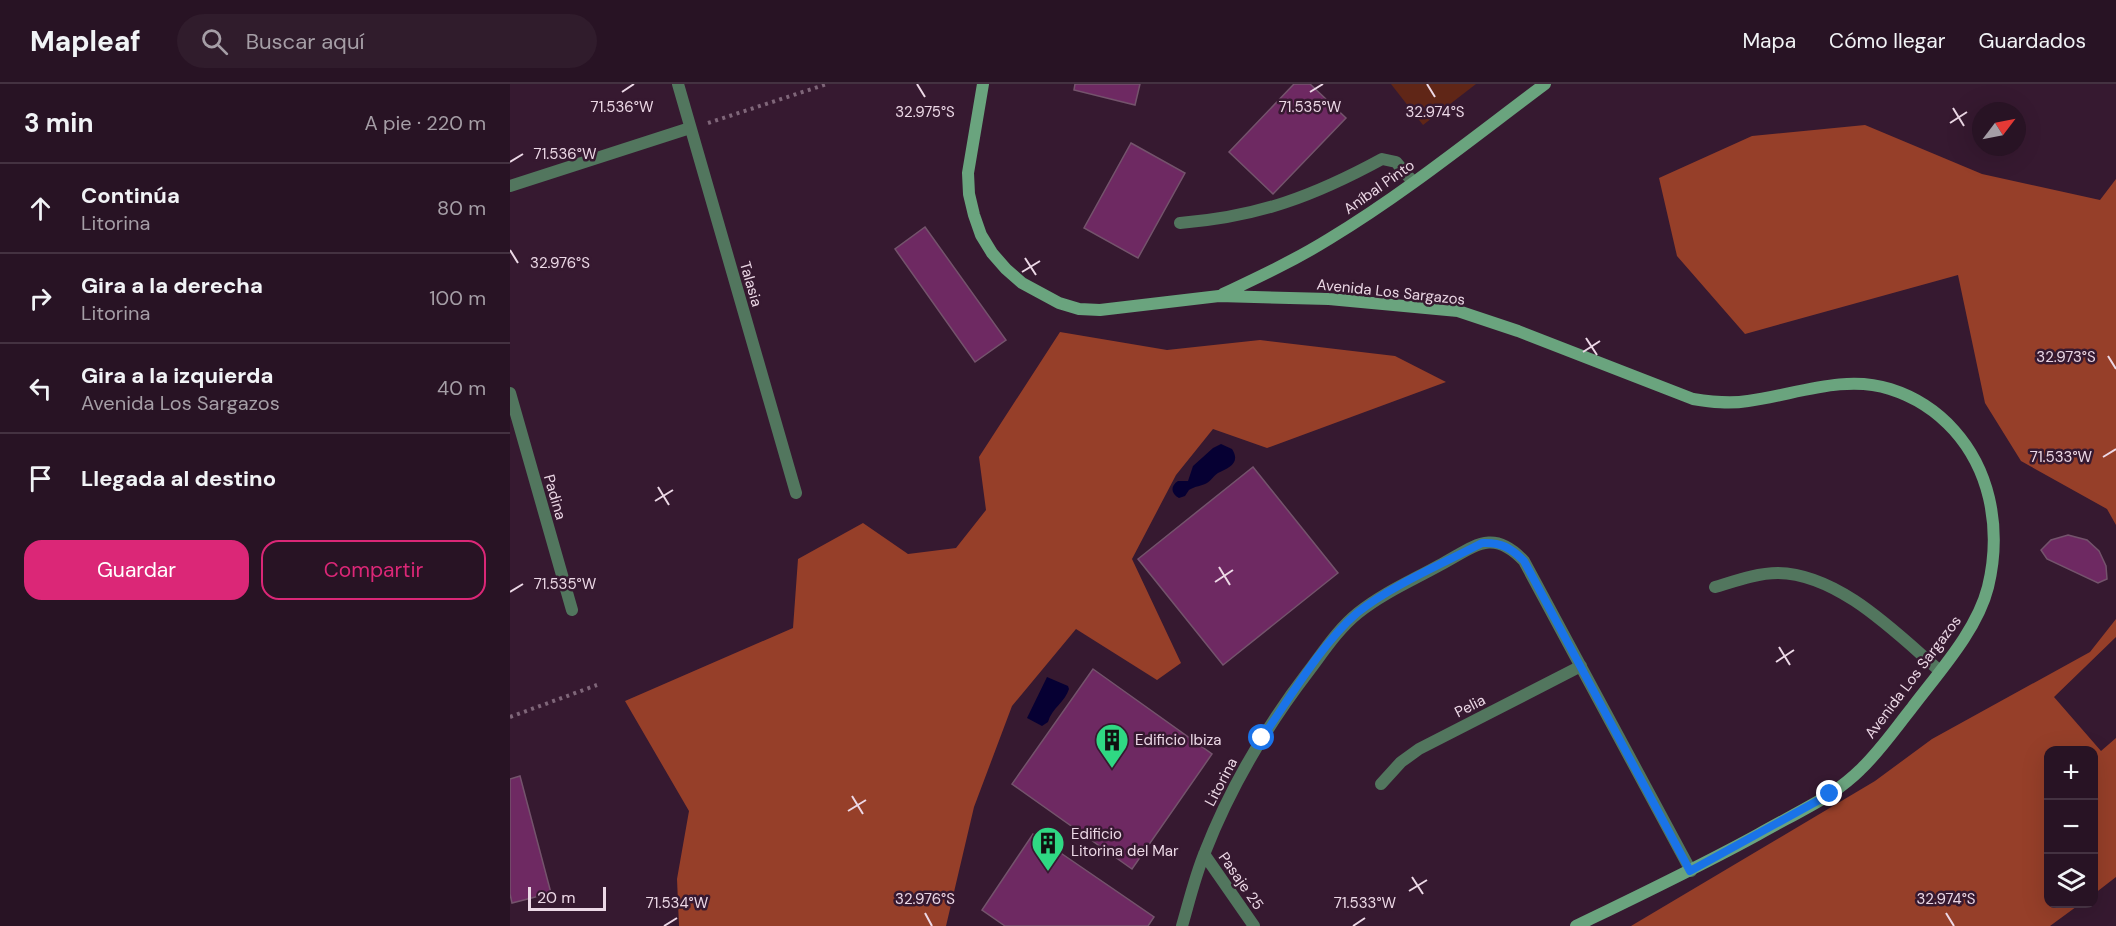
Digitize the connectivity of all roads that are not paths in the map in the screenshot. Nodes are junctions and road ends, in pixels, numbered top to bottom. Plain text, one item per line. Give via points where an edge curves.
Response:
1 (678, 84) edge
2 (983, 84) edge
3 (1545, 84) edge
4 (690, 128) junction
5 (1413, 182) junction
6 (510, 186) edge
7 (1180, 223) dead end
8 (1220, 296) junction
9 (510, 393) edge
10 (796, 493) dead end
11 (1715, 587) dead end
12 (572, 610) dead end
13 (1581, 666) junction
14 (1940, 670) junction
15 (1381, 784) dead end
16 (1204, 854) junction
17 (1690, 871) junction
18 (1182, 926) edge
19 (1254, 926) edge
20 (1576, 926) edge

1 - 4 street, Talasia
2 - 8 street, Avenida Los Sargazos via 968,173 969,194 981,235 1022,284 1039,295 1079,309 1121,309
3 - 5 street, Aníbal Pinto
4 - 6 street
4 - 10 street, Talasia
5 - 7 street via 1396,162 1382,159 1342,181 1271,208 1235,217
5 - 8 street, Aníbal Pinto via 1328,240
8 - 14 street, Avenida Los Sargazos via 1329,299 1458,311 1693,399 1717,403 1747,402 1837,384 1868,384 1915,398 1960,437 1986,485 1992,511 1994,540 1988,589 1970,629
9 - 12 street, Padina
11 - 14 street via 1778,573 1812,579 1841,592
13 - 15 street, Pelia via 1419,749
13 - 16 street, Litorina via 1524,561 1504,545 1482,543 1383,596 1357,613 1337,634 1262,738 1226,803
13 - 17 street, Litorina
14 - 17 street, Avenida Los Sargazos via 1860,770 1830,794
16 - 18 street, Litorina
16 - 19 street, Pasaje 25
17 - 20 street, Avenida Los Sargazos

